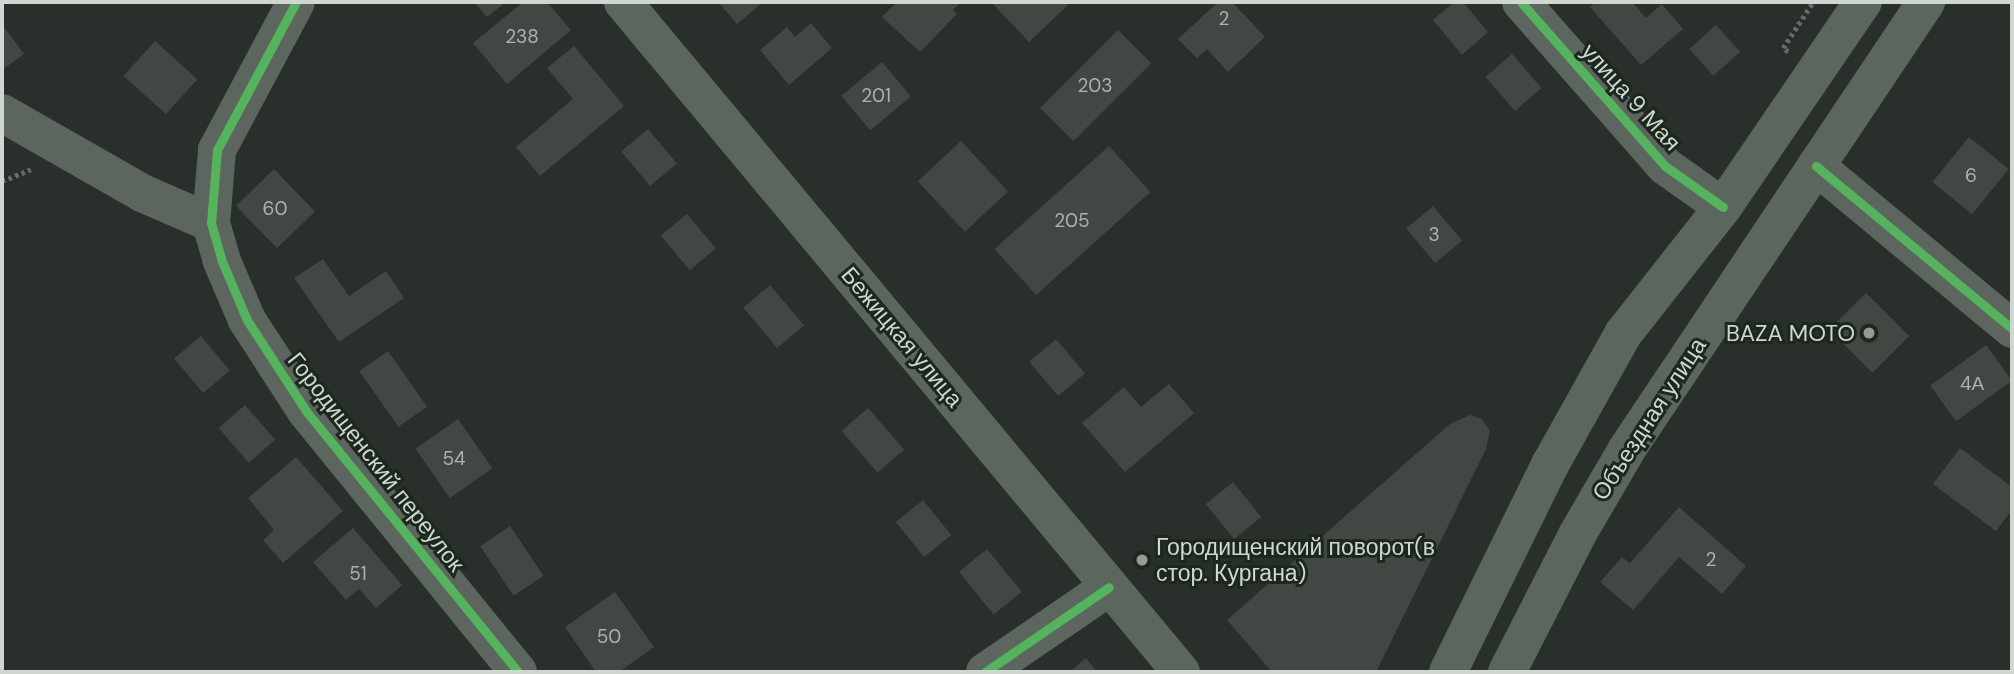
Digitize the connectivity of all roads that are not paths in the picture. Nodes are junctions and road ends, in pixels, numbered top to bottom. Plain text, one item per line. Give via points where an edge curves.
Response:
1 (296, 2) edge
2 (623, 2) edge
3 (1521, 2) edge
4 (1863, 2) edge
5 (1926, 2) edge
6 (2, 113) edge
7 (1816, 166) junction
8 (1723, 207) junction
9 (211, 223) junction
10 (2012, 329) edge
11 (1109, 587) junction
12 (518, 672) edge
13 (985, 672) edge
14 (1181, 672) edge
15 (1448, 672) edge
16 (1507, 672) edge

1 - 9 street via 217,150
2 - 11 main road, Бежицкая улица
3 - 8 street, улица 9 Мая via 1665,166
4 - 8 main road
5 - 7 main road, Объездная улица
6 - 9 street via 142,193
7 - 10 street
7 - 16 main road, Объездная улица via 1627,449
8 - 15 main road via 1623,334 1551,463
9 - 12 street, Городищенский переулок via 247,320 306,411
11 - 13 street
11 - 14 main road, Бежицкая улица

